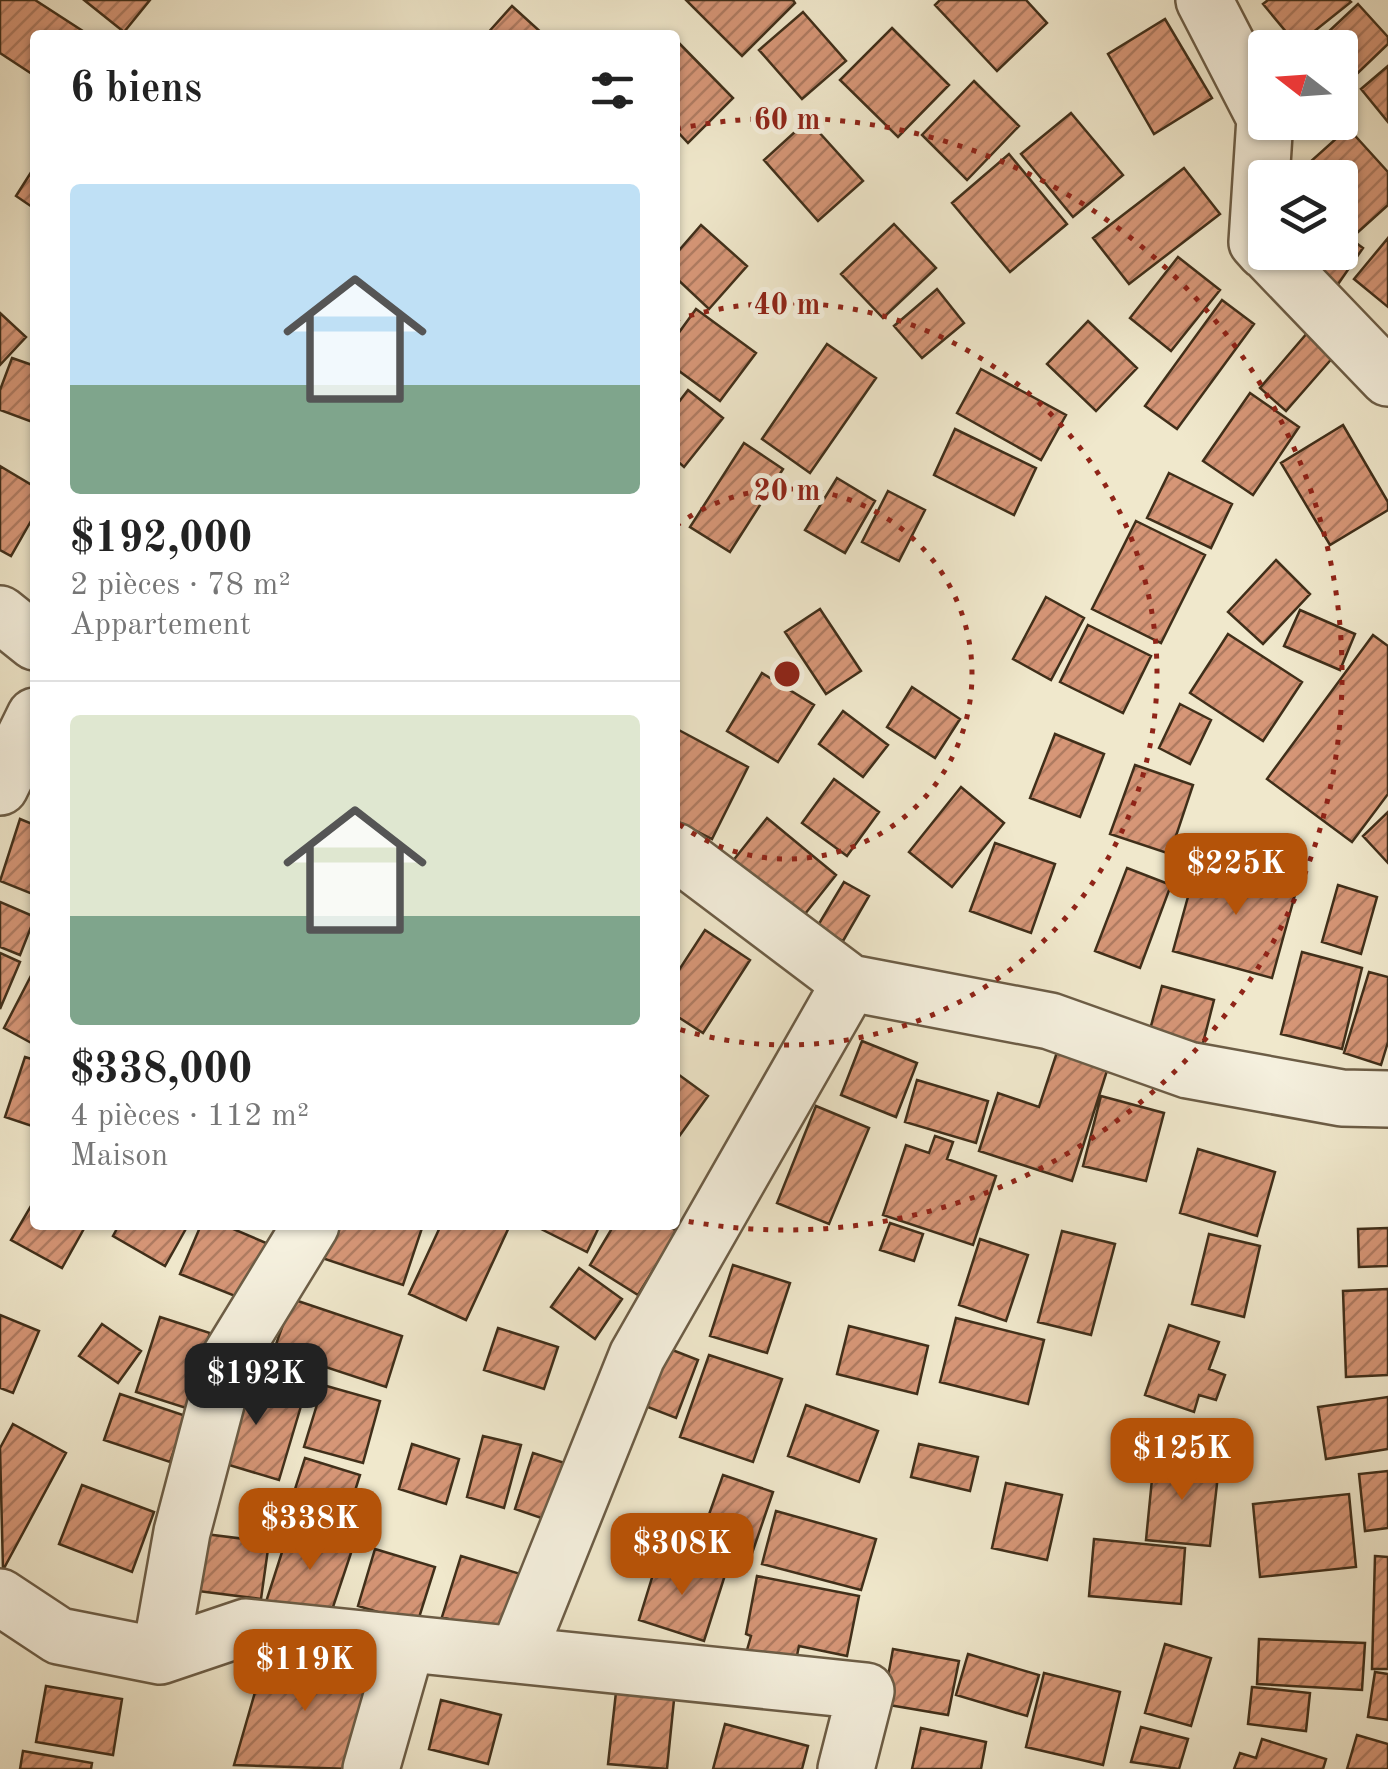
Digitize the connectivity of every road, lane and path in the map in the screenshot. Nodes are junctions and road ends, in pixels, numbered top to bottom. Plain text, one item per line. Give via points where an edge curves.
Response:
1 (1204, 0) edge
2 (1262, 160) edge
3 (1283, 270) edge
4 (1388, 378) edge
5 (0, 614) edge
6 (30, 638) edge
7 (30, 726) edge
8 (0, 787) edge
9 (680, 855) edge
10 (850, 983) junction
11 (1388, 1099) edge
12 (308, 1230) edge
13 (0, 1598) edge
14 (406, 1647) junction
15 (518, 1654) junction
16 (160, 1656) junction
17 (370, 1769) edge
18 (846, 1769) edge

1 - 2 street via 1265,118
3 - 4 street
5 - 6 street
7 - 8 street
9 - 10 street
10 - 11 street via 1050,1021 1188,1070 1342,1098
10 - 15 street via 636,1356
12 - 16 street via 227,1362 182,1532
13 - 16 street via 59,1636
14 - 15 street
14 - 16 street via 246,1627
14 - 17 street
15 - 18 street via 866,1691

